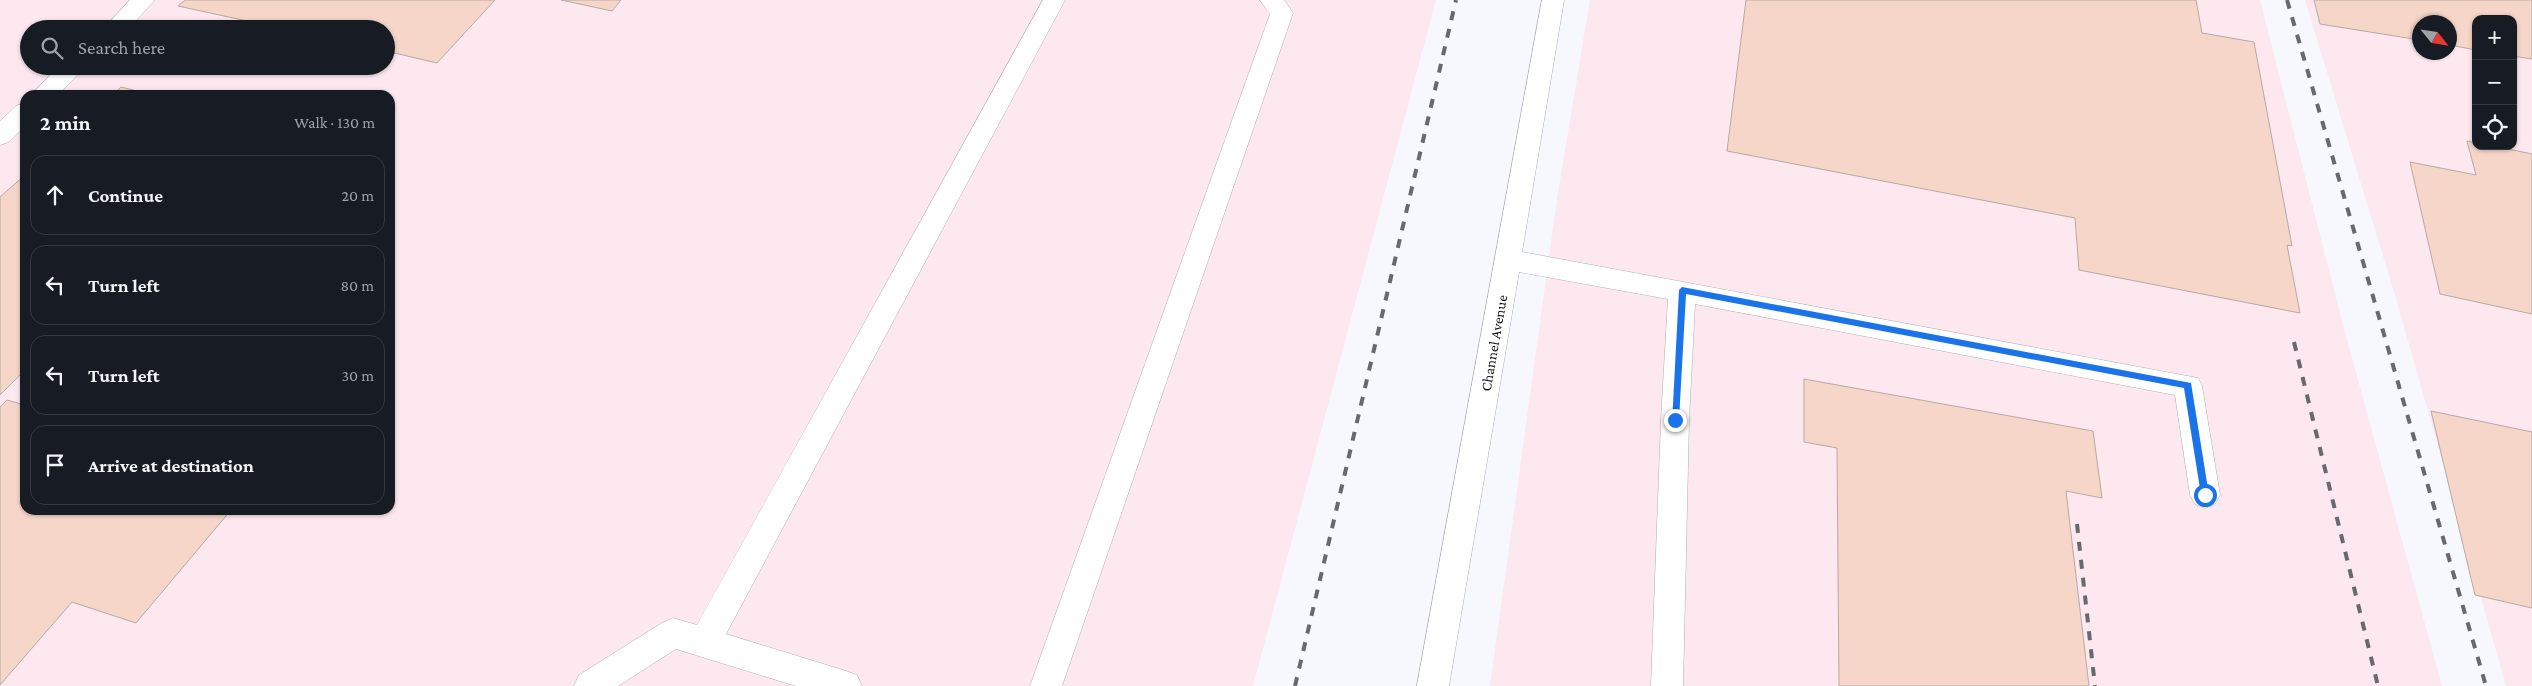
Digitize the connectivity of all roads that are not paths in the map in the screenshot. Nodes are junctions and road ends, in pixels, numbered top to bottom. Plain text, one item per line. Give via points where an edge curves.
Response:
1 (144, 0) edge
2 (1054, 0) edge
3 (1271, 0) edge
4 (1553, 0) edge
5 (123, 20) edge
6 (64, 75) edge
7 (48, 90) edge
8 (20, 117) edge
9 (0, 136) edge
10 (1509, 260) junction
11 (1682, 290) junction
12 (2205, 495) dead end
13 (704, 643) junction
14 (590, 686) edge
15 (846, 686) edge
16 (1046, 686) edge
17 (1433, 686) edge
18 (1666, 686) edge

1 - 5 street
2 - 13 street
3 - 16 street via 1282,13
4 - 10 street, Channel Avenue
6 - 7 street
8 - 9 street
10 - 11 street
10 - 17 street, Channel Avenue
11 - 12 street via 2188,386
11 - 18 street
13 - 14 street via 673,633
13 - 15 street

